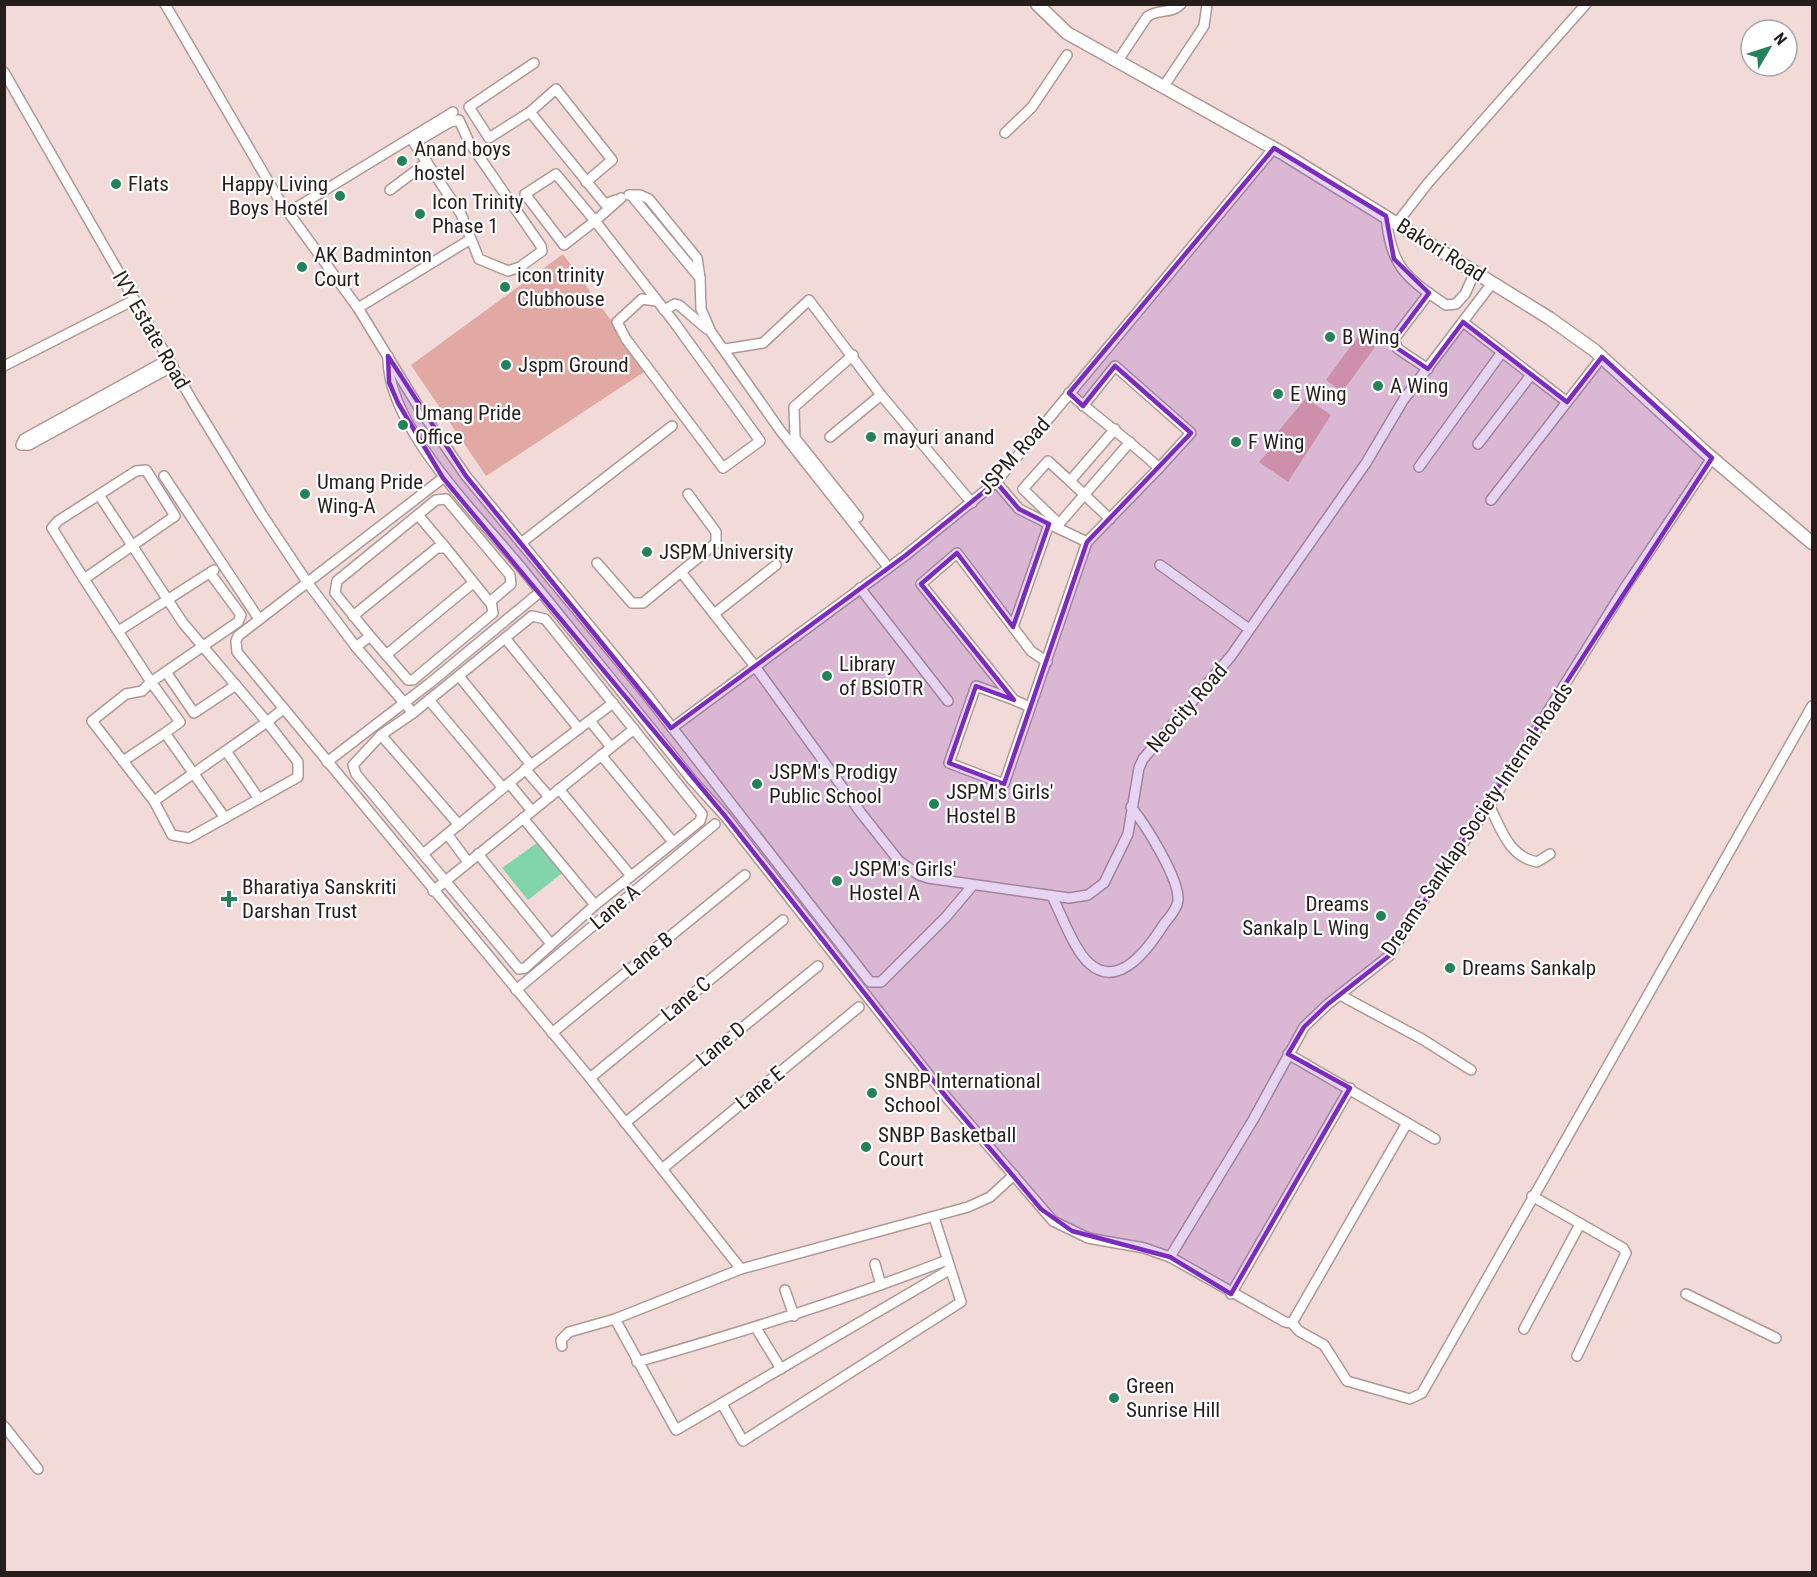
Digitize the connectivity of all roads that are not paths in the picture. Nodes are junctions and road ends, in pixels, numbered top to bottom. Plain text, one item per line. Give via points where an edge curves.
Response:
1 (165, 4) edge
2 (1037, 4) edge
3 (1181, 4) edge
4 (1207, 4) edge
5 (1586, 4) edge
6 (1067, 55) dead end
7 (1117, 62) junction
8 (534, 63) dead end
9 (5, 75) edge
10 (1164, 86) junction
11 (453, 112) dead end
12 (530, 112) junction
13 (1005, 134) dead end
14 (1274, 148) junction
15 (427, 162) junction
16 (586, 182) junction
17 (390, 190) dead end
18 (626, 196) junction
19 (289, 212) junction
20 (1392, 220) junction
21 (595, 221) junction
22 (471, 239) junction
23 (1475, 272) junction
24 (1492, 282) junction
25 (1429, 293) junction
26 (134, 300) junction
27 (656, 301) junction
28 (358, 308) junction
29 (664, 310) junction
30 (1463, 322) junction
31 (711, 332) junction
32 (725, 349) junction
33 (1502, 352) junction
34 (853, 355) junction
35 (388, 356) junction
36 (1602, 357) junction
37 (171, 363) junction
38 (4, 366) edge
39 (1428, 369) junction
40 (1531, 375) junction
41 (1069, 393) junction
42 (881, 395) junction
43 (1567, 402) junction
44 (1083, 406) junction
45 (672, 426) dead end
46 (1115, 429) junction
47 (830, 437) dead end
48 (1130, 442) junction
49 (1478, 444) dead end
50 (1712, 458) junction
51 (1419, 467) dead end
52 (1159, 468) junction
53 (164, 476) dead end
54 (443, 478) junction
55 (1070, 481) junction
56 (996, 482) junction
57 (688, 494) dead end
58 (99, 495) junction
59 (1084, 495) junction
60 (1491, 500) dead end
61 (972, 503) junction
62 (418, 515) junction
63 (858, 517) dead end
64 (1110, 519) junction
65 (1054, 525) junction
66 (1087, 542) junction
67 (521, 543) junction
68 (1812, 543) edge
69 (131, 547) junction
70 (446, 548) junction
71 (597, 563) dead end
72 (776, 565) dead end
73 (1160, 565) dead end
74 (221, 566) junction
75 (888, 567) junction
76 (681, 572) junction
77 (210, 573) junction
78 (84, 579) junction
79 (307, 582) junction
80 (473, 583) junction
81 (860, 588) junction
82 (540, 592) junction
83 (167, 601) junction
84 (491, 604) junction
85 (714, 614) junction
86 (353, 616) junction
87 (259, 619) junction
88 (1013, 627) junction
89 (1249, 629) junction
90 (120, 630) junction
91 (370, 636) junction
92 (505, 638) junction
93 (473, 646) junction
94 (356, 647) junction
95 (203, 648) junction
96 (386, 655) junction
97 (483, 656) junction
98 (1047, 662) junction
99 (754, 665) junction
100 (166, 672) junction
101 (459, 676) junction
102 (152, 682) junction
103 (237, 685) junction
104 (429, 700) junction
105 (1014, 700) junction
106 (948, 701) dead end
107 (404, 703) junction
108 (613, 703) junction
109 (1812, 706) edge
110 (633, 707) junction
111 (1030, 707) junction
112 (283, 709) junction
113 (194, 713) junction
114 (413, 713) junction
115 (622, 715) junction
116 (590, 721) junction
117 (180, 722) junction
118 (267, 722) junction
119 (672, 728) junction
120 (579, 729) junction
121 (634, 729) junction
122 (165, 733) junction
123 (381, 735) junction
124 (612, 747) junction
125 (226, 751) junction
126 (601, 755) junction
127 (123, 761) junction
128 (327, 762) junction
129 (528, 767) junction
130 (193, 773) junction
131 (506, 786) junction
132 (559, 789) junction
133 (549, 798) junction
134 (259, 799) junction
135 (154, 801) junction
136 (1489, 805) junction
137 (1131, 807) junction
138 (532, 811) junction
139 (225, 818) junction
140 (523, 818) junction
141 (459, 825) junction
142 (715, 825) dead end
143 (448, 835) junction
144 (673, 842) junction
145 (423, 854) junction
146 (478, 854) junction
147 (1550, 854) dead end
148 (468, 862) junction
149 (745, 875) dead end
150 (631, 876) junction
151 (445, 881) junction
152 (973, 885) junction
153 (433, 891) junction
154 (1052, 896) junction
155 (595, 905) junction
156 (783, 920) dead end
157 (551, 944) junction
158 (818, 966) dead end
159 (516, 990) junction
160 (1340, 995) junction
161 (858, 1007) dead end
162 (552, 1033) junction
163 (1288, 1054) junction
164 (1471, 1070) dead end
165 (590, 1078) junction
166 (1350, 1088) junction
167 (625, 1123) junction
168 (1407, 1123) junction
169 (1435, 1139) dead end
170 (662, 1169) junction
171 (1014, 1175) junction
172 (1532, 1196) junction
173 (934, 1216) junction
174 (1580, 1224) junction
175 (1170, 1257) junction
176 (947, 1260) junction
177 (874, 1264) dead end
178 (741, 1269) junction
179 (949, 1270) junction
180 (881, 1285) junction
181 (785, 1290) dead end
182 (1232, 1294) junction
183 (1686, 1294) dead end
184 (794, 1316) junction
185 (615, 1318) junction
186 (1292, 1323) junction
187 (756, 1328) junction
188 (1524, 1329) dead end
189 (1776, 1338) dead end
190 (562, 1346) dead end
191 (1577, 1356) dead end
192 (637, 1362) junction
193 (781, 1369) junction
194 (722, 1404) junction
195 (4, 1426) edge
196 (38, 1468) dead end

1 - 19 street via 259,169
2 - 7 street, Bakori Road via 1066,33
3 - 7 street via 1171,12 1147,17
4 - 10 street via 1204,26
5 - 20 street
6 - 13 street via 1032,107
7 - 10 street, Bakori Road
8 - 12 street via 469,107 489,138
9 - 26 street, IVY Estate Road
10 - 14 street, Bakori Road
11 - 19 street
12 - 16 street
12 - 16 street via 556,89 612,160
14 - 20 street, Bakori Road
14 - 41 street, JSPM Road
15 - 17 street
15 - 22 street via 461,214
15 - 22 street via 414,143 459,120 469,142 542,251 508,271 479,259
16 - 18 street via 605,204
18 - 21 street
18 - 31 street via 700,278 701,309
19 - 28 street
20 - 23 street, Bakori Road
20 - 25 street via 1389,245 1394,259 1403,272
21 - 21 street via 556,174 525,194 564,245
21 - 27 street
22 - 28 street
23 - 24 street, Bakori Road
23 - 25 street via 1456,304 1446,304
24 - 30 street, Neocity Road
24 - 36 street, Bakori Road
25 - 39 street via 1394,339 1398,349
26 - 37 street, IVY Estate Road
26 - 38 street
27 - 29 street
27 - 29 street via 642,299 617,322 723,468 760,441
28 - 35 street
29 - 31 street via 679,305
30 - 33 street
30 - 39 street, Neocity Road
31 - 32 street
32 - 34 street via 763,342 809,300
32 - 75 street via 780,430
33 - 40 street
33 - 51 street
34 - 42 street
34 - 63 street via 794,407 794,418 795,438
35 - 54 street via 389,382 398,403
35 - 67 street via 447,450
36 - 43 street
36 - 50 street, Bakori Road
37 - 37 street via 29,445 21,445 24,439
37 - 79 street, IVY Estate Road
39 - 89 street, Neocity Road
40 - 43 street
40 - 49 street
41 - 44 street
41 - 56 street, JSPM Road
42 - 47 street
42 - 61 street
43 - 60 street
44 - 46 street
44 - 52 street via 1115,366 1191,433
45 - 67 street
46 - 48 street
46 - 55 street
48 - 52 street
48 - 59 street
50 - 68 street, Bakori Road
50 - 136 street, Dreams Sanklap Society Internal Roads via 1626,586
52 - 64 street
53 - 74 street
54 - 79 street
54 - 82 street
55 - 59 street
55 - 65 street via 1048,461 1023,489
56 - 61 street, JSPM Road
56 - 65 street via 1020,509
57 - 76 street via 717,538
58 - 69 street
58 - 69 street via 136,471 146,470 153,477 175,516
58 - 78 street via 58,520 52,528
59 - 64 street
59 - 65 street
61 - 75 street, JSPM Road
62 - 70 street
62 - 84 street via 441,498 449,501 512,581
62 - 86 street via 338,581 335,593
64 - 66 street
65 - 66 street
65 - 88 street
66 - 98 street
67 - 119 street
69 - 78 street
69 - 83 street
70 - 80 street
70 - 86 street via 433,550
71 - 76 street via 636,605
72 - 85 street
73 - 89 street
74 - 77 street
74 - 87 street
75 - 81 street, JSPM Road
76 - 85 street, Neocity Road
77 - 83 street
77 - 95 street via 241,615 238,622
78 - 90 street
79 - 87 street
79 - 94 street, IVY Estate Road
80 - 84 street
80 - 96 street
81 - 99 street, JSPM Road
81 - 106 street
82 - 93 street
82 - 110 street
83 - 90 street
83 - 95 street
84 - 96 street via 493,613 412,680
85 - 99 street, Neocity Road
86 - 91 street
87 - 112 street via 238,636 237,652
88 - 98 street via 1031,651
88 - 105 street via 957,553 921,584
89 - 137 street, Neocity Road via 1231,656 1143,759
90 - 102 street
91 - 94 street
91 - 96 street
92 - 97 street
92 - 108 street via 532,616 541,616
92 - 120 street
93 - 97 street
93 - 107 street
94 - 107 street, IVY Estate Road
95 - 100 street
95 - 103 street
97 - 101 street
98 - 111 street
99 - 119 street, JSPM Road
99 - 152 street, Neocity Road via 899,861 919,875
100 - 102 street
100 - 113 street
101 - 104 street
101 - 129 street
102 - 117 street
102 - 127 street via 142,691 126,694 92,721
103 - 113 street
103 - 118 street
104 - 114 street
104 - 131 street
105 - 111 street
105 - 111 street via 976,686 950,763 1004,784
107 - 114 street, IVY Estate Road
107 - 128 street
108 - 115 street
108 - 116 street
109 - 172 street
110 - 115 street
110 - 171 street via 725,816 947,1098
112 - 118 street
112 - 128 street
113 - 117 street
114 - 123 street
115 - 121 street
116 - 120 street
116 - 124 street
117 - 122 street
118 - 125 street
118 - 134 street via 298,762 298,777
119 - 152 street via 870,982 881,982
120 - 129 street
121 - 124 street
121 - 144 street via 701,810 700,821
122 - 127 street
122 - 130 street
123 - 141 street
123 - 145 street via 355,761 354,769
124 - 126 street
125 - 130 street
125 - 134 street
126 - 132 street
126 - 144 street
127 - 135 street
128 - 153 street
129 - 131 street
129 - 133 street
130 - 135 street
130 - 139 street
131 - 138 street
131 - 141 street
132 - 133 street
132 - 150 street
133 - 138 street
134 - 139 street
135 - 139 street via 172,835 189,838
136 - 147 street via 1513,851 1537,862
136 - 160 street, Dreams Sanklap Society Internal Roads via 1389,956
137 - 154 street, Neocity Road via 1128,834 1104,883 1080,898
137 - 154 street via 1153,836 1178,897 1175,908 1141,955 1111,972 1095,968 1083,957
138 - 140 street
140 - 146 street
140 - 155 street
141 - 143 street
142 - 159 street, Lane A
143 - 145 street
143 - 148 street
144 - 150 street
145 - 151 street
146 - 148 street
146 - 157 street
148 - 151 street
149 - 162 street, Lane B
150 - 155 street
151 - 153 street
151 - 157 street via 519,969
152 - 154 street, Neocity Road
153 - 159 street
155 - 157 street
156 - 165 street, Lane C
158 - 167 street, Lane D
159 - 162 street
160 - 163 street, Dreams Sanklap Society Internal Roads via 1304,1027
160 - 164 street
161 - 170 street, Lane E
162 - 165 street
163 - 166 street
163 - 175 street, Dreams Sanklap Society Internal Roads via 1268,1095
165 - 167 street
166 - 168 street
166 - 182 street
167 - 170 street
168 - 169 street
168 - 186 street
170 - 178 street
171 - 173 street via 982,1201
171 - 175 street via 1041,1209 1062,1227 1088,1238
172 - 174 street
172 - 186 street via 1461,1326 1416,1398 1347,1381 1324,1345
173 - 176 street
173 - 178 street
174 - 188 street
174 - 191 street via 1626,1253
175 - 182 street
176 - 179 street
176 - 180 street
177 - 180 street
178 - 185 street
179 - 193 street
179 - 194 street via 961,1302 743,1441
180 - 184 street
181 - 184 street
182 - 186 street
183 - 189 street
184 - 187 street
185 - 190 street via 569,1332 561,1340
185 - 192 street
187 - 192 street
187 - 193 street
192 - 194 street via 676,1430
193 - 194 street
195 - 196 street

